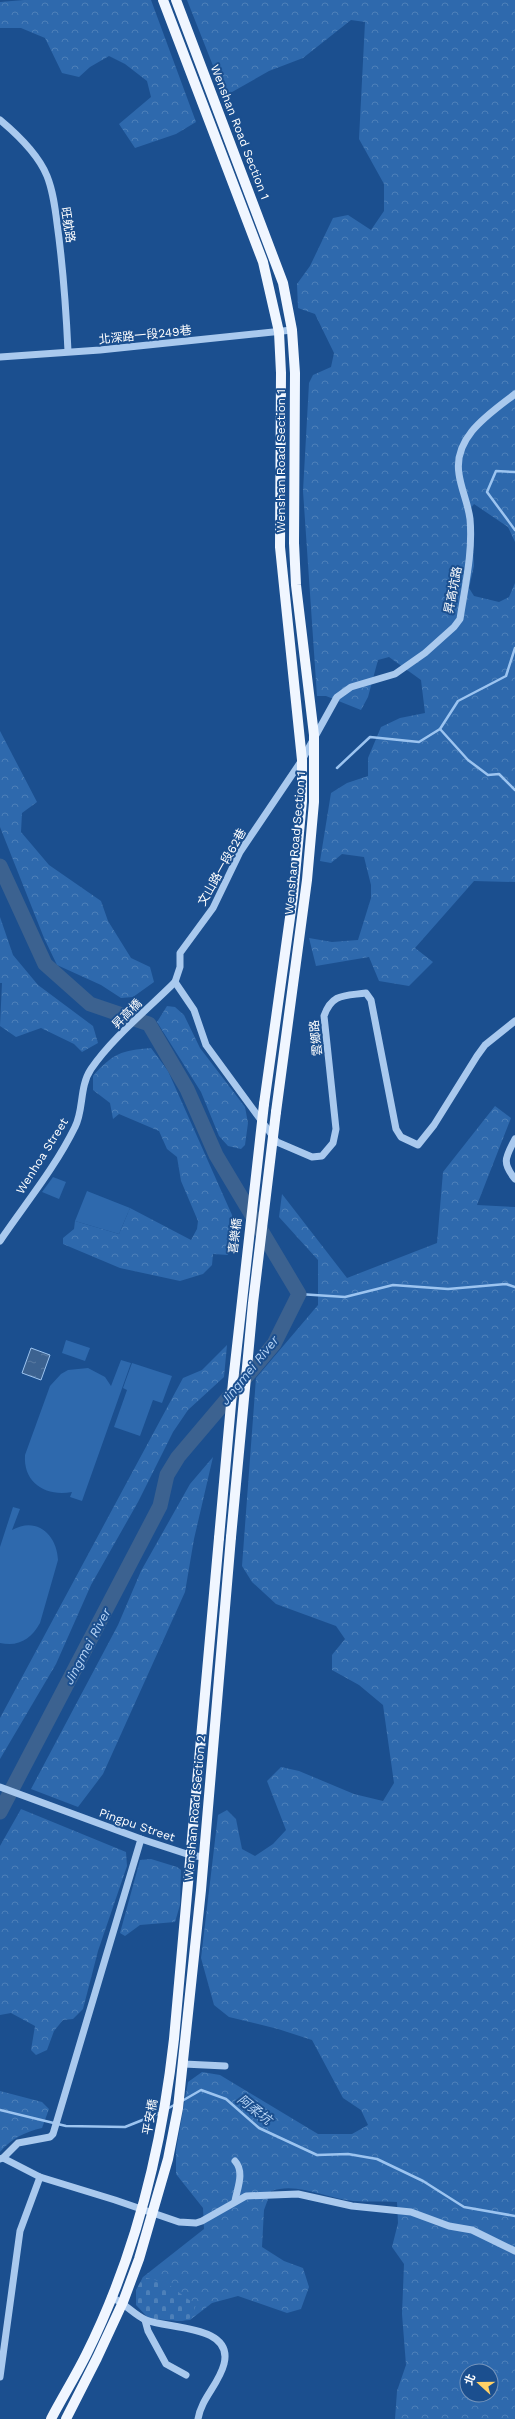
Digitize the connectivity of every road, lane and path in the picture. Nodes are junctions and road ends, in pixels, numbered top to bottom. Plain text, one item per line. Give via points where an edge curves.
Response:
1 (163, 0) edge
2 (176, 0) edge
3 (0, 120) edge
4 (292, 330) junction
5 (279, 332) junction
6 (68, 351) junction
7 (0, 357) edge
8 (515, 394) edge
9 (314, 735) junction
10 (302, 760) junction
11 (287, 939) joint
12 (172, 985) junction
13 (515, 1020) edge
14 (101, 1056) joint
15 (515, 1139) edge
16 (515, 1179) edge
17 (0, 1241) edge
18 (231, 1537) joint
19 (219, 1538) joint
20 (0, 1788) edge
21 (141, 1839) junction
22 (190, 1855) junction
23 (203, 1857) junction
24 (184, 2064) junction
25 (225, 2066) dead end
26 (169, 2081) joint
27 (1, 2159) edge
28 (235, 2161) dead end
29 (40, 2177) junction
30 (235, 2201) junction
31 (141, 2208) junction
32 (154, 2213) junction
33 (515, 2251) edge
34 (111, 2297) junction
35 (123, 2302) junction
36 (145, 2320) junction
37 (186, 2375) dead end
38 (0, 2377) edge
39 (51, 2419) edge
40 (66, 2419) edge
41 (198, 2419) edge

1 - 5 main road, Wenshan Road Section 1 via 263,262
2 - 4 main road, Wenshan Road Section 1 via 283,283
3 - 6 street, 旺躭路 via 20,136 38,160 47,175 52,191 64,272
4 - 5 street, 北深路一段249巷
4 - 9 main road, Wenshan Road Section 1 via 295,373 294,543 300,624
5 - 6 street, 北深路一段249巷
5 - 10 main road, Wenshan Road Section 1 via 282,373 280,547
6 - 7 street, 北深路一段249巷
8 - 9 street, 昇高坑路 via 485,417 472,431 462,447 458,463 470,519 470,559 460,619 424,653 395,674 351,687 337,697
9 - 10 street, 昇高坑路
9 - 18 main road, Wenshan Road Section 1, bridge via 314,802 299,942 253,1303
10 - 11 main road, Wenshan Road Section 1 via 302,801
10 - 12 street, 文山路一段62巷 via 240,852 213,908 180,953 180,967
11 - 19 main road, 喜樂橋, bridge via 246,1260
12 - 13 street, 雲鄉路 via 194,1010 206,1045 277,1142 312,1157 322,1156 333,1143 336,1129 324,1016 328,1004 339,996 366,993 371,1000 396,1129 401,1137 418,1145 434,1125 477,1056
12 - 14 street, 昇高橋
14 - 17 street, Wenhoa Street via 90,1071 75,1127 50,1169
15 - 16 street via 506,1157 506,1164
18 - 23 main road, Wenshan Road Section 2
19 - 22 main road, Wenshan Road Section 2
20 - 21 street, Pingpu Street
21 - 22 street, Pingpu Street
21 - 27 street via 53,2134 50,2137 18,2143
22 - 23 street, Pingpu Street
22 - 26 main road, Wenshan Road Section 2
23 - 24 main road, Wenshan Road Section 2
24 - 25 street
24 - 32 main road, Wenshan Road Section 2 via 169,2154
26 - 31 main road, 平安橋 via 156,2157
27 - 29 street
28 - 30 street via 241,2172
29 - 31 street
29 - 38 street via 20,2231
30 - 32 street via 216,2215 196,2224 179,2222
30 - 33 street via 246,2196 298,2194 352,2206 397,2210 449,2226 472,2230
31 - 32 street
31 - 34 main road
32 - 35 main road
34 - 35 street
34 - 39 main road via 86,2355
35 - 36 street
35 - 40 main road
36 - 37 street via 148,2331 166,2364
36 - 41 street via 201,2333 220,2342 225,2350 220,2376 200,2409

